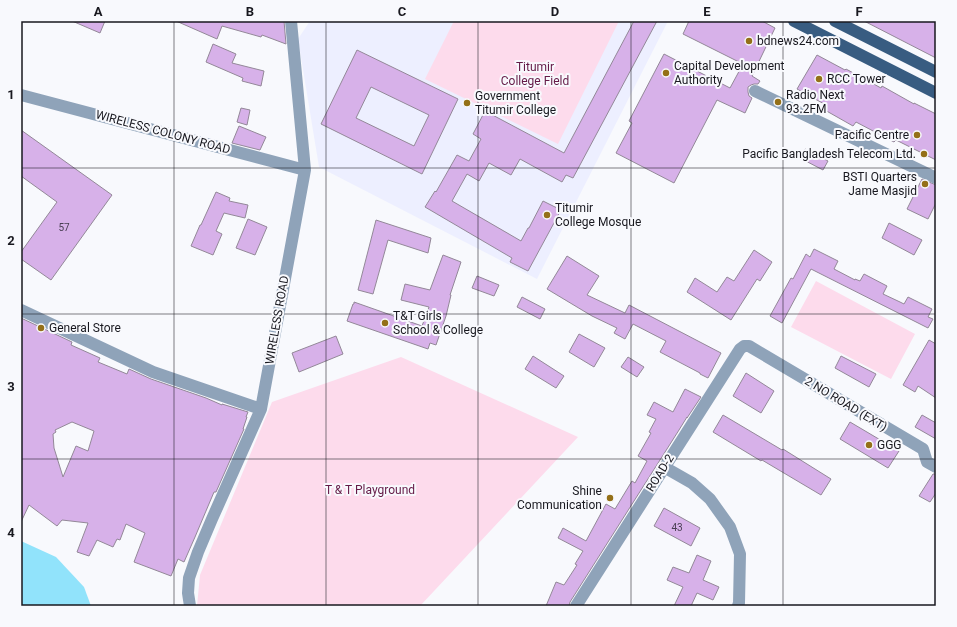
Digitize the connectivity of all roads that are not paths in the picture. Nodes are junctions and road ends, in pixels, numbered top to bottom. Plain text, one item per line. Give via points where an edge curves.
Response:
1 (291, 21) edge
2 (794, 21) edge
3 (835, 21) edge
4 (936, 72) edge
5 (755, 91) dead end
6 (936, 93) edge
7 (21, 95) edge
8 (304, 170) junction
9 (936, 178) edge
10 (21, 310) edge
11 (749, 346) joint
12 (260, 409) junction
13 (664, 467) junction
14 (936, 467) edge
15 (190, 606) edge
16 (576, 606) edge
17 (738, 606) edge

1 - 8 street, WIRELESS ROAD
2 - 6 main road
3 - 4 main road
5 - 9 street
7 - 8 street, WIRELESS COLONY ROAD
8 - 12 street, WIRELESS ROAD
10 - 12 street via 153,372
11 - 13 street, ROAD-2 via 740,349
11 - 14 street, 2 NO ROAD (EXT) via 923,449 927,462
12 - 15 street, WIRELESS ROAD via 198,552 189,578
13 - 16 street, ROAD-2
13 - 17 street via 692,482 710,499 730,527 740,554

